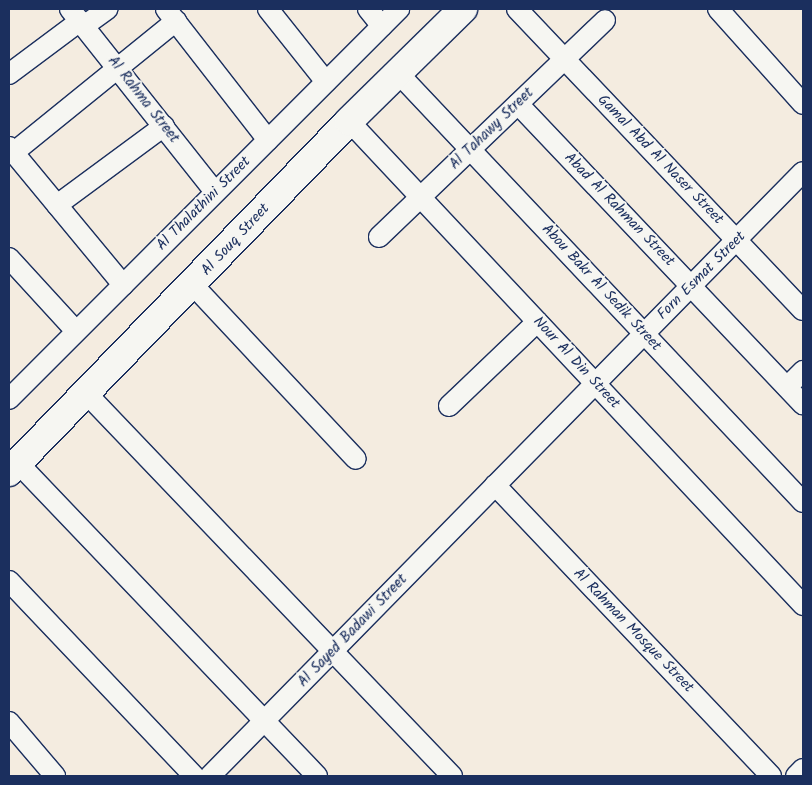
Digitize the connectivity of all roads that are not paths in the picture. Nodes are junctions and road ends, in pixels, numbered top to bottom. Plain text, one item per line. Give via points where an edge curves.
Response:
1 (107, 9) edge
2 (268, 9) edge
3 (368, 9) edge
4 (399, 9) edge
5 (463, 9) edge
6 (517, 9) edge
7 (718, 9) edge
8 (171, 15) edge
9 (78, 18) edge
10 (605, 20) dead end
11 (382, 26) junction
12 (564, 59) junction
13 (117, 68) junction
14 (398, 73) junction
15 (9, 74) edge
16 (326, 82) junction
17 (518, 104) junction
18 (803, 104) edge
19 (348, 121) junction
20 (164, 126) junction
21 (268, 140) junction
22 (470, 149) junction
23 (11, 150) edge
24 (803, 172) edge
25 (215, 192) junction
26 (420, 197) junction
27 (57, 205) junction
28 (380, 237) dead end
29 (737, 241) junction
30 (9, 258) edge
31 (123, 285) junction
32 (193, 285) junction
33 (691, 286) junction
34 (803, 310) edge
35 (537, 322) junction
36 (76, 331) junction
37 (644, 333) junction
38 (803, 371) edge
39 (595, 384) junction
40 (787, 387) junction
41 (86, 393) junction
42 (9, 399) edge
43 (803, 404) edge
44 (449, 406) dead end
45 (356, 459) dead end
46 (13, 468) edge
47 (495, 485) junction
48 (803, 502) edge
49 (9, 581) edge
50 (803, 605) edge
51 (334, 651) junction
52 (265, 721) junction
53 (9, 722) edge
54 (803, 769) edge
55 (56, 776) edge
56 (194, 776) edge
57 (210, 776) edge
58 (317, 776) edge
59 (452, 776) edge
60 (771, 776) edge
61 (796, 776) edge

1 - 9 street
2 - 16 street
3 - 11 street
4 - 11 street, Al Thalathini Street
5 - 14 street, Al Souq Street
6 - 12 street, Gamal Abd Al Naser Street
7 - 18 street
8 - 13 street
8 - 21 street
9 - 13 street, Al Rahma Street
9 - 15 street
10 - 12 street, Al Tahawy Street
11 - 16 street, Al Thalathini Street
12 - 17 street, Al Tahawy Street
12 - 29 street, Gamal Abd Al Naser Street
13 - 20 street, Al Rahma Street
13 - 23 street
14 - 19 street, Al Souq Street
14 - 22 street, Abou Bakr Al Sedik Street
16 - 21 street, Al Thalathini Street
17 - 22 street, Al Tahawy Street
17 - 33 street, Abad Al Rahman Street
19 - 26 street, Nour Al Din Street
19 - 32 street, Al Souq Street
20 - 25 street, Al Rahma Street
20 - 27 street
21 - 25 street, Al Thalathini Street
22 - 26 street, Al Tahawy Street
22 - 37 street, Abou Bakr Al Sedik Street
23 - 27 street
24 - 29 street, Forn Esmat Street
25 - 31 street, Al Thalathini Street
26 - 28 street, Al Tahawy Street
26 - 35 street, Nour Al Din Street
27 - 31 street
29 - 33 street, Forn Esmat Street
29 - 34 street, Gamal Abd Al Naser Street
30 - 36 street
31 - 36 street, Al Thalathini Street
32 - 41 street, Al Souq Street
32 - 45 street
33 - 37 street, Forn Esmat Street
33 - 40 street, Abad Al Rahman Street
35 - 39 street, Nour Al Din Street
35 - 44 street
36 - 42 street, Al Thalathini Street
37 - 39 street, Forn Esmat Street
37 - 48 street, Abou Bakr Al Sedik Street
38 - 40 street
39 - 47 street, Forn Esmat Street
39 - 50 street, Nour Al Din Street
40 - 43 street, Abad Al Rahman Street
41 - 46 street, Al Souq Street
41 - 51 street
46 - 52 street
47 - 51 street, Al Sayed Badawi Street
47 - 60 street, Al Rahman Mosque Street
49 - 56 street
51 - 52 street, Al Sayed Badawi Street
51 - 59 street
52 - 57 street, Al Sayed Badawi Street
52 - 58 street
53 - 55 street
54 - 61 street

